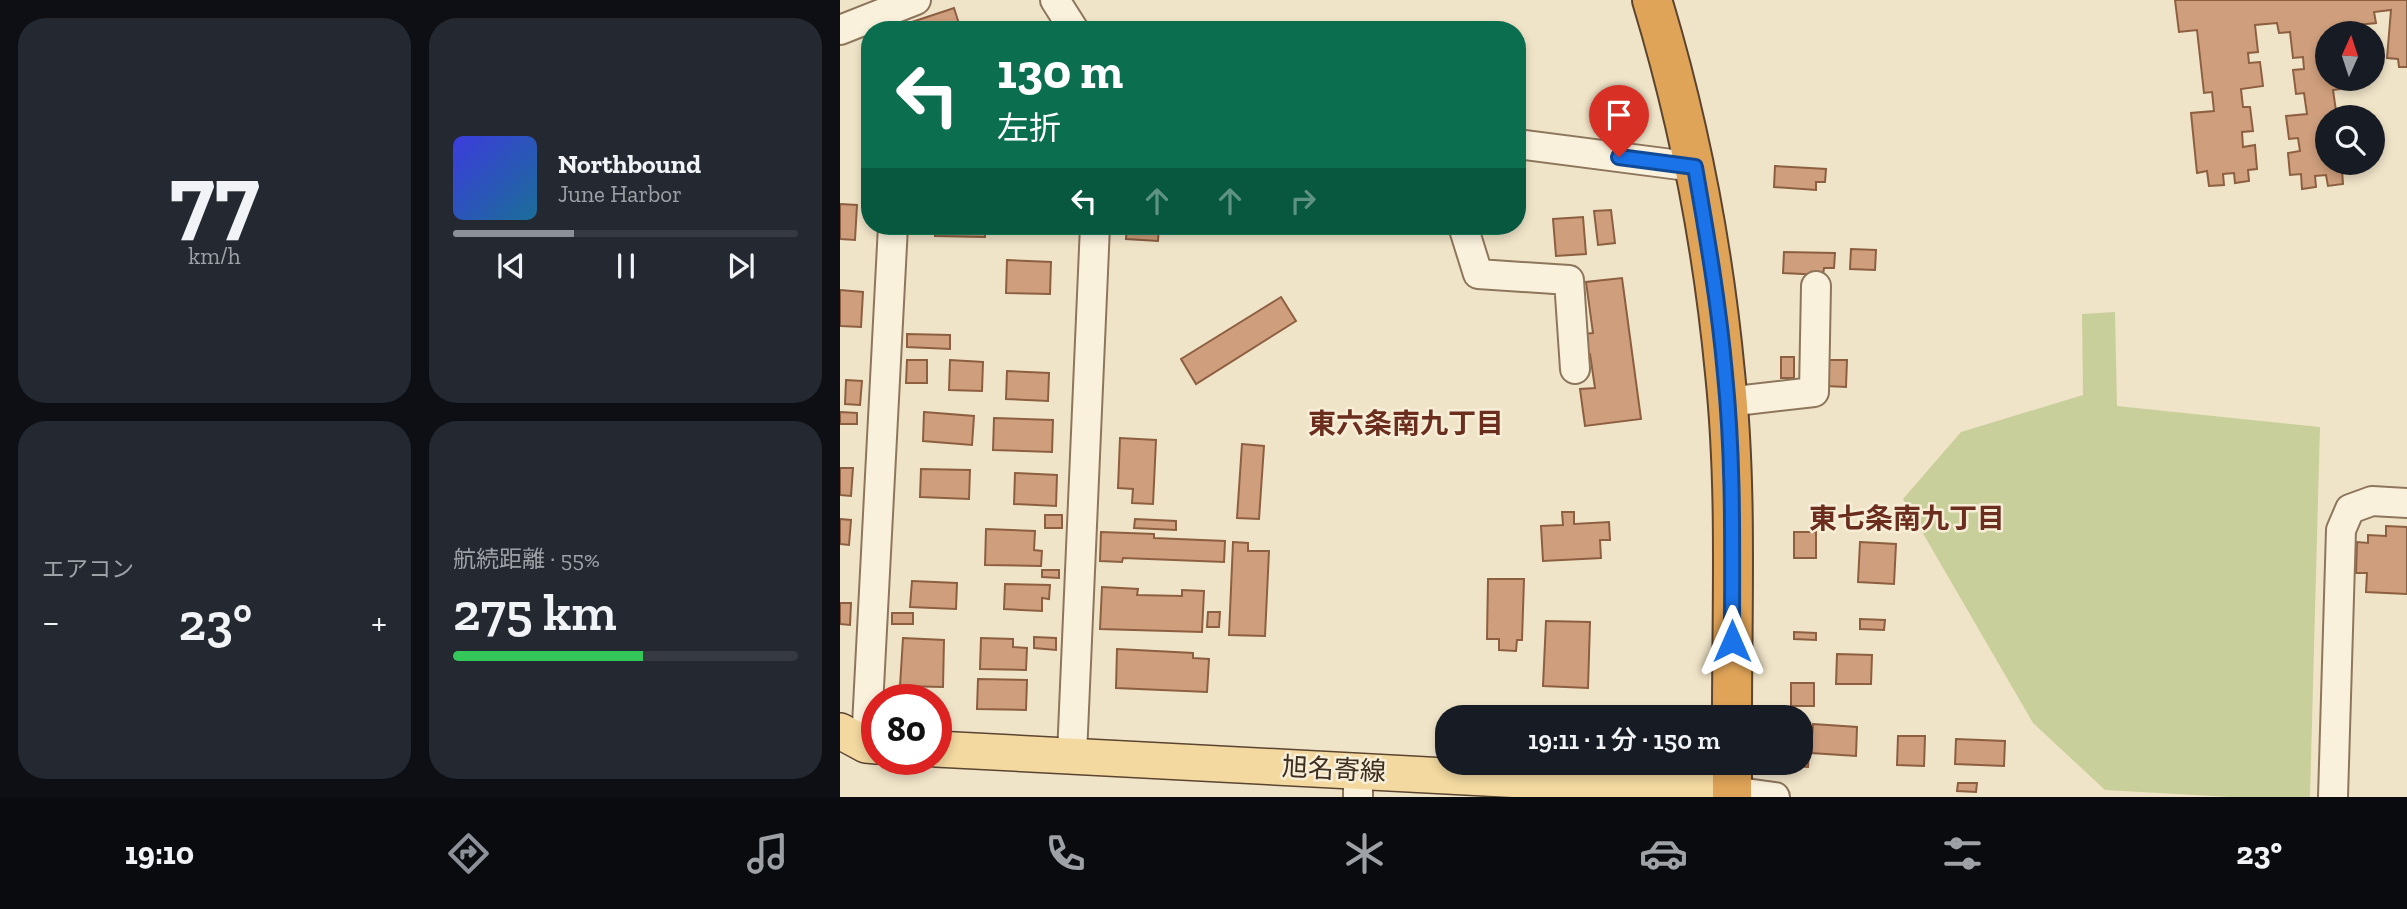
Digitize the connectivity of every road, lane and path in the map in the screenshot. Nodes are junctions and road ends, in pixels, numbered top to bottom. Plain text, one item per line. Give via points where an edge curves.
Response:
1 (916, 0) edge
2 (1055, 0) edge
3 (1652, 0) edge
4 (863, 21) edge
5 (1068, 21) edge
6 (861, 22) edge
7 (840, 30) edge
8 (1526, 145) edge
9 (1695, 167) junction
10 (892, 235) edge
11 (1095, 235) edge
12 (1466, 235) edge
13 (1816, 286) dead end
14 (1575, 369) dead end
15 (1727, 402) junction
16 (2407, 503) edge
17 (865, 684) edge
18 (1732, 705) edge
19 (952, 750) edge
20 (1072, 755) junction
21 (1358, 784) edge
22 (1732, 784) edge
23 (1775, 797) edge
24 (2333, 797) edge

1 - 4 street
2 - 5 street
3 - 9 highway
6 - 7 street
8 - 9 street
9 - 15 highway via 1712,262
10 - 17 street
11 - 20 street
12 - 14 street via 1478,274 1569,280
13 - 15 street via 1814,393
15 - 18 highway via 1732,489
16 - 24 street via 2372,501 2350,509 2341,530
19 - 20 main road, 旭名寄線
20 - 21 main road, 旭名寄線
21 - 22 main road, 旭名寄線
22 - 23 street

